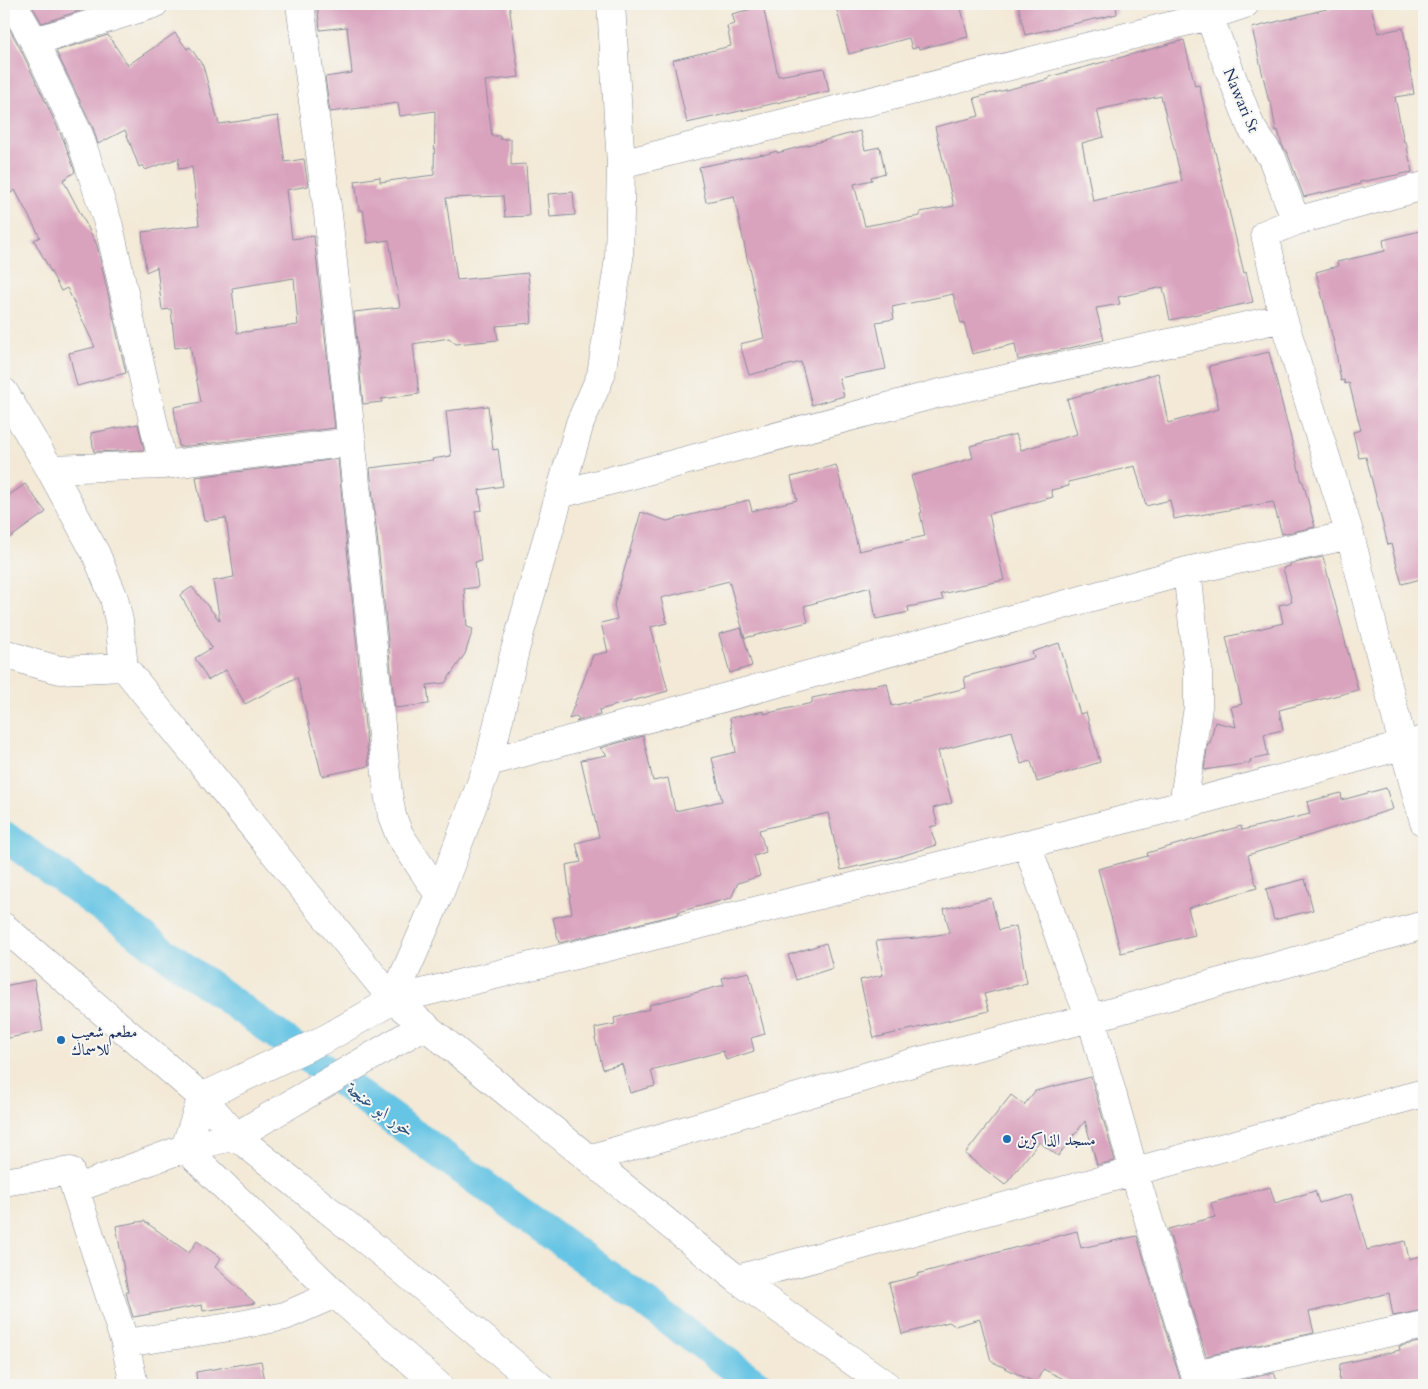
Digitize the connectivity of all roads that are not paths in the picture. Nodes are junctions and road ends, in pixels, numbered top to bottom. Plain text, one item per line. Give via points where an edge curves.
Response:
1 (13, 4) edge
2 (154, 4) edge
3 (300, 4) edge
4 (611, 4) edge
5 (1246, 4) edge
6 (1207, 10) edge
7 (34, 41) junction
8 (621, 164) junction
9 (1424, 186) edge
10 (1296, 221) junction
11 (1283, 318) junction
12 (4, 392) edge
13 (352, 442) junction
14 (163, 465) junction
15 (50, 469) junction
16 (560, 494) junction
17 (1350, 535) junction
18 (1187, 571) junction
19 (4, 653) edge
20 (124, 667) junction
21 (1414, 742) edge
22 (489, 762) junction
23 (1183, 805) junction
24 (1424, 822) edge
25 (1027, 844) junction
26 (439, 895) junction
27 (1424, 926) edge
28 (4, 927) edge
29 (393, 1000) junction
30 (1091, 1018) junction
31 (425, 1025) junction
32 (1424, 1093) edge
33 (202, 1097) junction
34 (236, 1136) junction
35 (185, 1148) junction
36 (589, 1159) junction
37 (1134, 1171) junction
38 (4, 1182) edge
39 (74, 1189) junction
40 (737, 1279) junction
41 (335, 1294) junction
42 (1424, 1325) edge
43 (125, 1343) junction
44 (1197, 1380) edge
45 (134, 1385) edge
46 (438, 1385) edge
47 (539, 1385) edge
48 (886, 1385) edge

1 - 7 street
2 - 7 street
3 - 13 street via 328,214
4 - 8 street
5 - 6 street
6 - 8 street
6 - 10 street, Nawari St via 1250,128 1272,158
7 - 14 street via 80,135 106,218
8 - 16 street via 619,259 601,375 580,423
9 - 10 street
10 - 11 street via 1265,234
11 - 16 street via 936,394
11 - 17 street
12 - 15 street
13 - 14 street
13 - 26 street via 392,816 399,834
14 - 15 street
15 - 20 street via 96,554 114,598
16 - 22 street via 515,650
17 - 18 street
17 - 21 street
18 - 22 street
18 - 23 street via 1198,669 1198,707
19 - 20 street via 60,670
20 - 29 street
21 - 23 street
21 - 24 street
22 - 26 street
23 - 25 street
25 - 29 street
25 - 30 street via 1073,978
26 - 29 street
27 - 30 street
28 - 33 street
29 - 31 street
29 - 33 street via 327,1038
30 - 36 street via 915,1062
30 - 37 street
31 - 34 street
31 - 36 street
32 - 37 street
33 - 34 street
33 - 35 street
34 - 35 street
34 - 47 street
35 - 39 street
35 - 41 street
36 - 40 street
37 - 40 street
37 - 44 street
38 - 39 street via 70,1171
39 - 43 street
40 - 48 street
41 - 43 street via 285,1316
41 - 46 street
42 - 44 street
43 - 45 street

